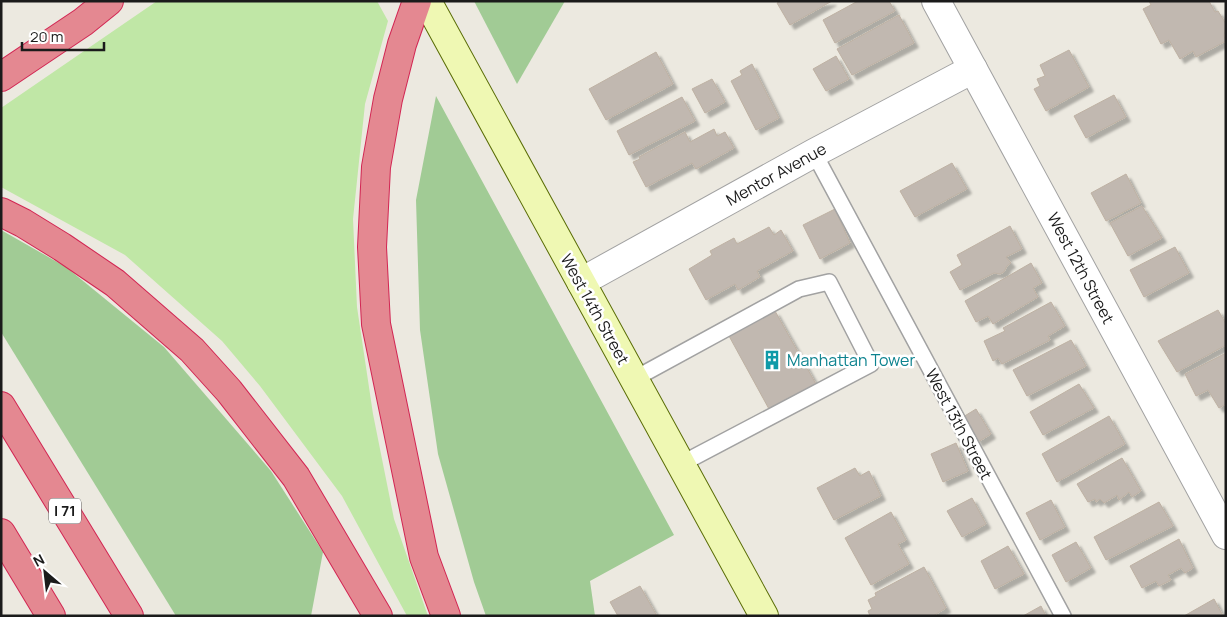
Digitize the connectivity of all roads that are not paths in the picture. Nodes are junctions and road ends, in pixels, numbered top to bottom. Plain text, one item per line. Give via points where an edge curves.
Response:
1 (109, 1) edge
2 (417, 1) edge
3 (427, 1) edge
4 (936, 1) edge
5 (973, 69) junction
6 (1, 77) edge
7 (814, 153) junction
8 (1, 212) edge
9 (580, 282) junction
10 (634, 379) junction
11 (1, 406) edge
12 (681, 464) junction
13 (1, 533) edge
14 (1226, 535) edge
15 (51, 616) edge
16 (129, 616) edge
17 (378, 616) edge
18 (446, 616) edge
19 (764, 616) edge
20 (1063, 616) edge

1 - 6 highway
2 - 18 highway via 402,44 376,167 372,247 376,324 424,557
3 - 9 street, West 14th Street
4 - 5 street, West 12th Street
5 - 7 street, Mentor Avenue
5 - 14 street, West 12th Street
7 - 9 street, Mentor Avenue
7 - 20 lane, West 13th Street
8 - 17 highway via 62,247 115,283 192,350 229,391 296,477
9 - 10 street, West 14th Street
10 - 12 street, West 14th Street
10 - 12 lane via 800,289 829,282 871,364
11 - 16 highway, I 71
12 - 19 street, West 14th Street
13 - 15 highway

